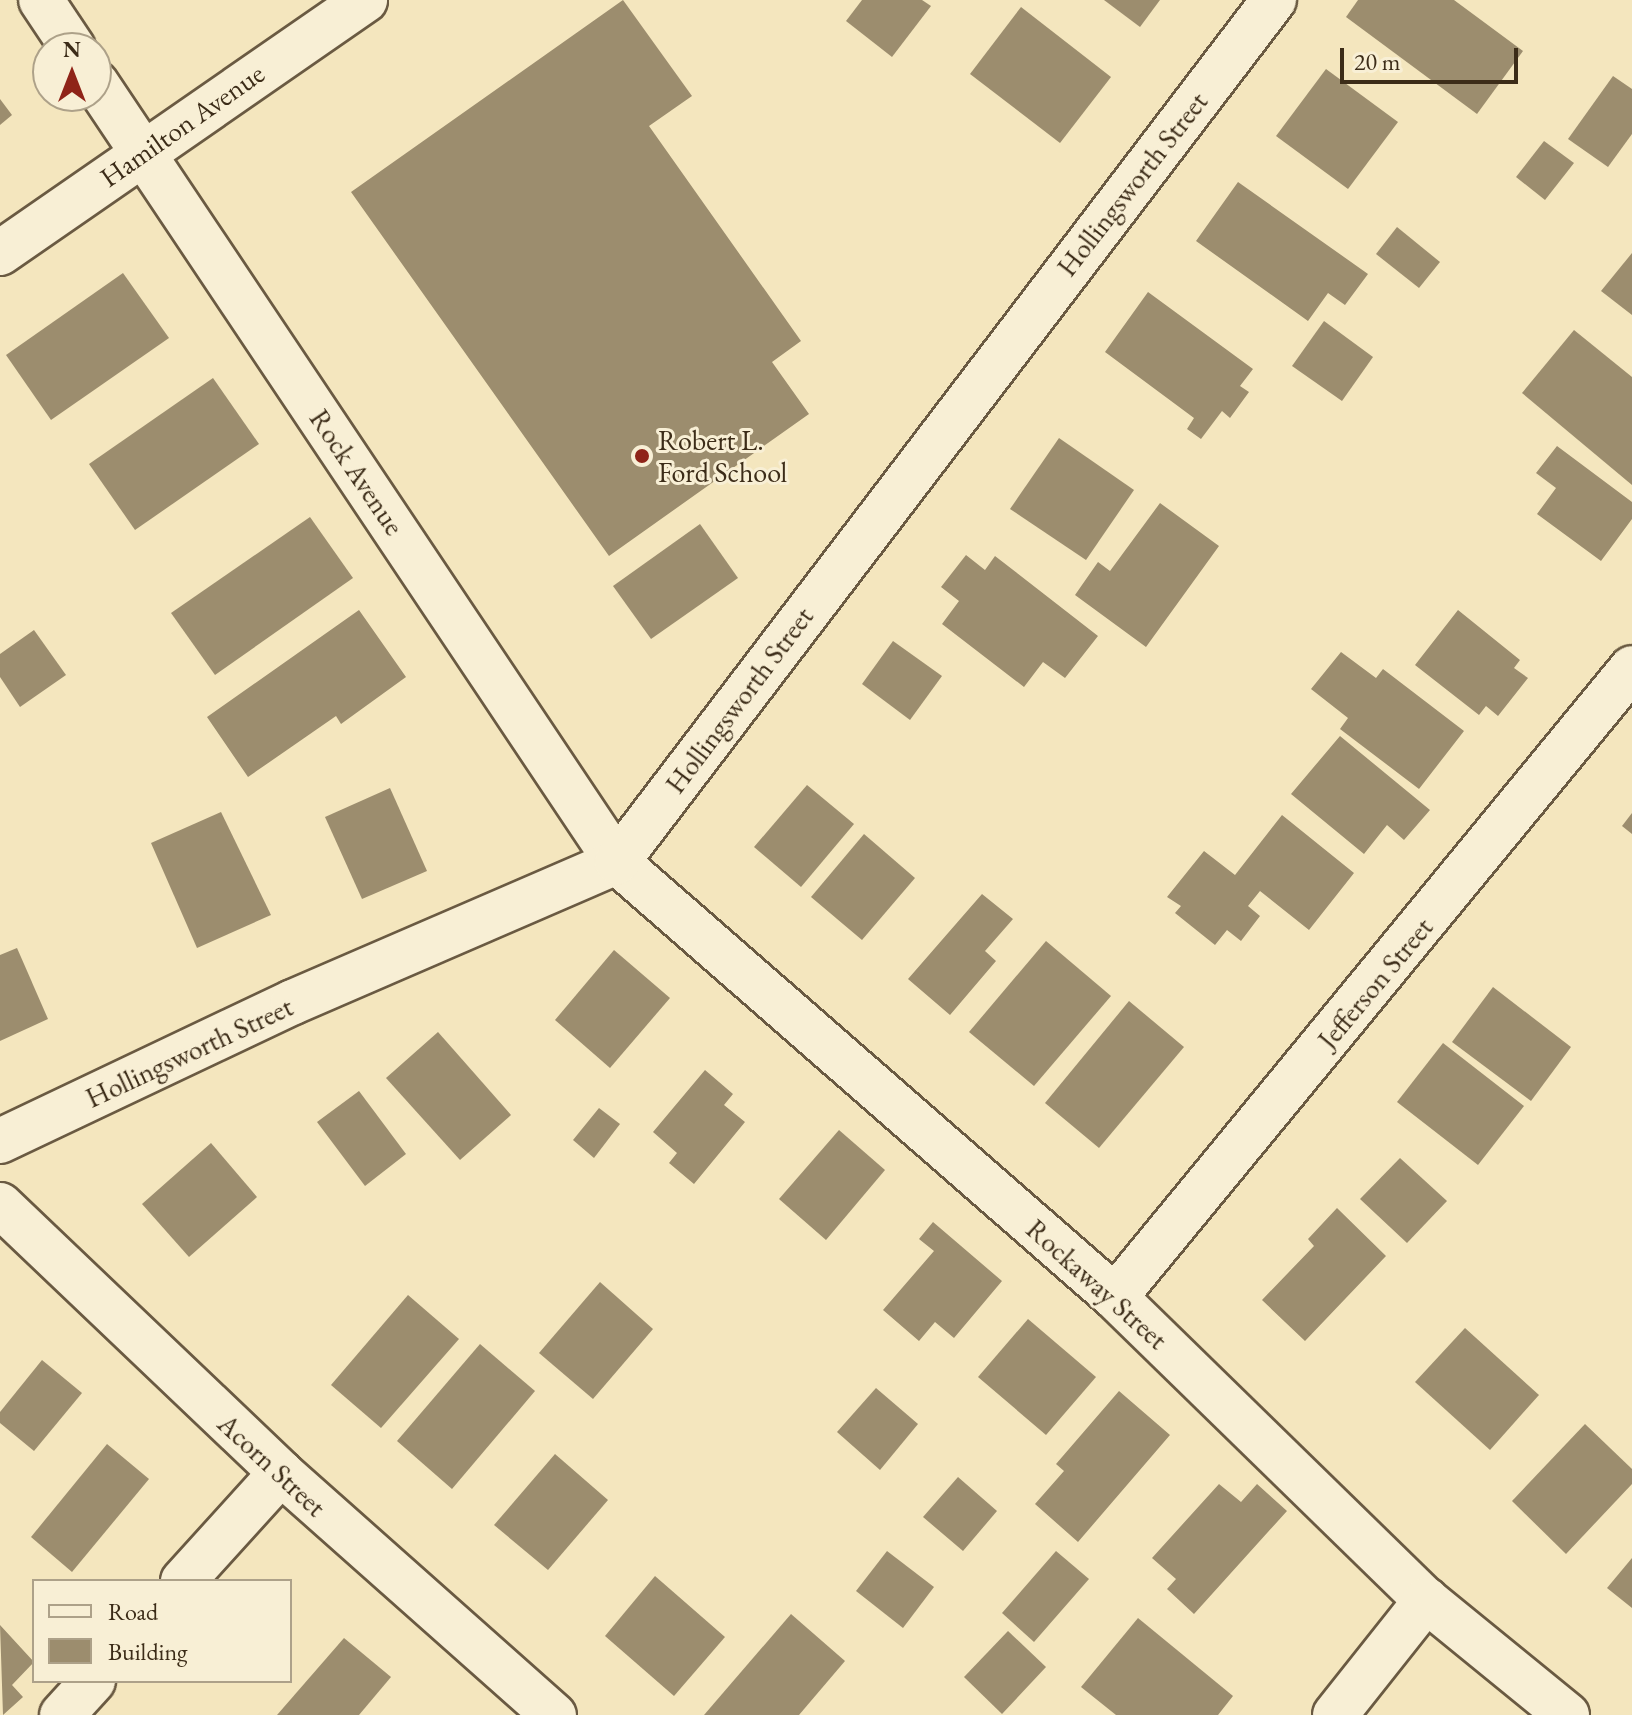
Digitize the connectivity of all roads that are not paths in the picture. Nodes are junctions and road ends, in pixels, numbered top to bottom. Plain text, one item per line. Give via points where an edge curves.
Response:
1 (41, 0) edge
2 (365, 0) edge
3 (1274, 0) edge
4 (62, 32) edge
5 (112, 107) edge
6 (142, 151) junction
7 (0, 253) edge
8 (1632, 668) edge
9 (617, 862) junction
10 (0, 1141) edge
11 (0, 1205) edge
12 (1115, 1297) junction
13 (281, 1473) junction
14 (185, 1579) edge
15 (1426, 1600) junction
16 (91, 1683) edge
17 (62, 1715) edge
18 (554, 1715) edge
19 (1335, 1715) edge
20 (1567, 1715) edge

1 - 4 street
2 - 6 street, Hamilton Avenue
3 - 9 street, Hollingsworth Street
5 - 6 street, Rock Avenue
6 - 7 street, Hamilton Avenue
6 - 9 street, Rock Avenue
8 - 12 street, Jefferson Street
9 - 10 street, Hollingsworth Street via 293,1002
9 - 12 street, Rockaway Street
11 - 13 street, Acorn Street
12 - 15 street, Rockaway Street
13 - 14 street
13 - 18 street, Acorn Street
15 - 19 street
15 - 20 street, Rockaway Street
16 - 17 street

